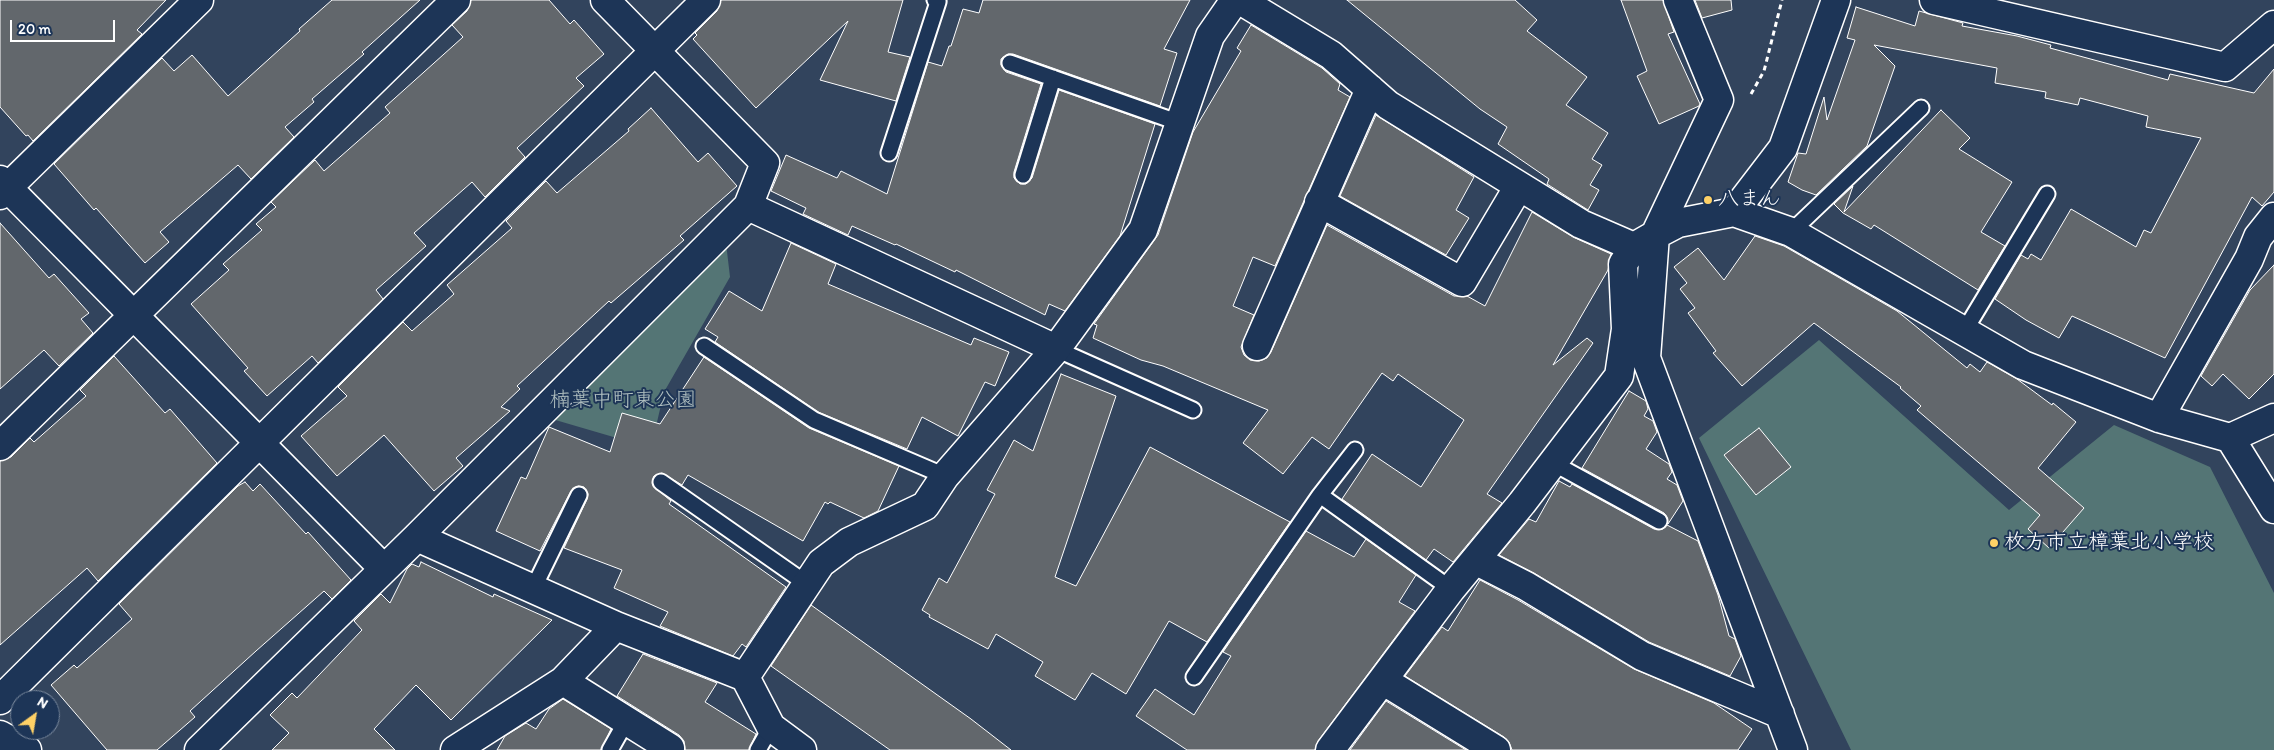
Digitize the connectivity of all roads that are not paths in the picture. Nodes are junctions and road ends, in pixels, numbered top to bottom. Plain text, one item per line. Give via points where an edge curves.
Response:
1 (199, 0) edge
2 (456, 0) edge
3 (605, 0) edge
4 (706, 0) edge
5 (934, 0) edge
6 (1235, 0) edge
7 (1240, 0) edge
8 (1678, 0) edge
9 (1836, 0) edge
10 (1934, 0) edge
11 (2274, 26) edge
12 (655, 51) junction
13 (1010, 63) dead end
14 (1053, 78) junction
15 (1370, 89) junction
16 (1921, 108) dead end
17 (1180, 123) junction
18 (889, 153) dead end
19 (1023, 175) dead end
20 (1519, 186) junction
21 (3, 188) edge
22 (2047, 194) dead end
23 (1320, 202) junction
24 (748, 206) junction
25 (1734, 212) junction
26 (1791, 232) junction
27 (2269, 235) edge
28 (1645, 241) junction
29 (134, 316) junction
30 (1964, 330) junction
31 (704, 346) dead end
32 (1257, 346) dead end
33 (1056, 349) junction
34 (1193, 410) dead end
35 (2159, 418) junction
36 (2274, 418) edge
37 (2230, 438) junction
38 (260, 443) junction
39 (0, 446) edge
40 (1355, 450) dead end
41 (1553, 463) junction
42 (945, 476) junction
43 (661, 482) dead end
44 (579, 495) dead end
45 (1320, 495) junction
46 (2274, 508) edge
47 (1659, 521) dead end
48 (417, 537) junction
49 (1475, 560) junction
50 (384, 569) junction
51 (807, 584) junction
52 (533, 589) junction
53 (1451, 589) junction
54 (616, 626) junction
55 (745, 677) junction
56 (1194, 678) dead end
57 (563, 681) junction
58 (1384, 681) junction
59 (0, 700) edge
60 (1780, 714) junction
61 (628, 720) junction
62 (0, 735) edge
63 (765, 738) edge
64 (670, 748) dead end
65 (27, 750) edge
66 (199, 750) edge
67 (455, 750) edge
68 (610, 750) edge
69 (802, 750) edge
70 (1330, 750) edge
71 (1496, 750) edge
72 (1793, 750) edge

1 - 21 street
2 - 29 street
3 - 12 street
4 - 12 street
5 - 18 lane via 938,2
6 - 17 street via 1210,36
7 - 15 street via 1331,55
8 - 28 street via 1719,100
9 - 25 street via 1783,148
10 - 11 street via 2225,67
12 - 24 street via 765,162
12 - 38 street
13 - 14 lane
14 - 17 lane
14 - 19 lane
15 - 20 street via 1388,105
15 - 23 street
16 - 26 lane
17 - 33 street via 1143,230
20 - 23 street via 1462,282
20 - 28 street via 1581,224
21 - 29 street
22 - 30 lane
23 - 32 street
24 - 33 street
24 - 48 street
25 - 26 street
25 - 28 street via 1678,223
26 - 30 street
27 - 35 street via 2249,259
28 - 41 street via 1623,264 1626,329 1619,376
28 - 60 street via 1646,358
29 - 38 street
29 - 39 street
30 - 35 street via 2024,365
31 - 42 lane via 814,420
33 - 34 lane
33 - 42 street
35 - 37 street
36 - 37 street
37 - 46 street
38 - 50 street
38 - 59 street
40 - 45 lane
41 - 47 lane
41 - 49 street
42 - 51 street via 925,506 849,542 821,563
43 - 51 lane
44 - 52 lane
45 - 53 lane
45 - 56 lane
48 - 50 street
48 - 52 street
49 - 53 street
49 - 60 street via 1526,586 1642,656
50 - 66 street
51 - 55 street
52 - 54 street
53 - 58 street
54 - 55 street
54 - 57 street
55 - 63 street
57 - 61 street
57 - 67 street
58 - 70 street
58 - 71 street
60 - 72 street
61 - 64 street
61 - 68 lane
62 - 65 street
63 - 69 street

